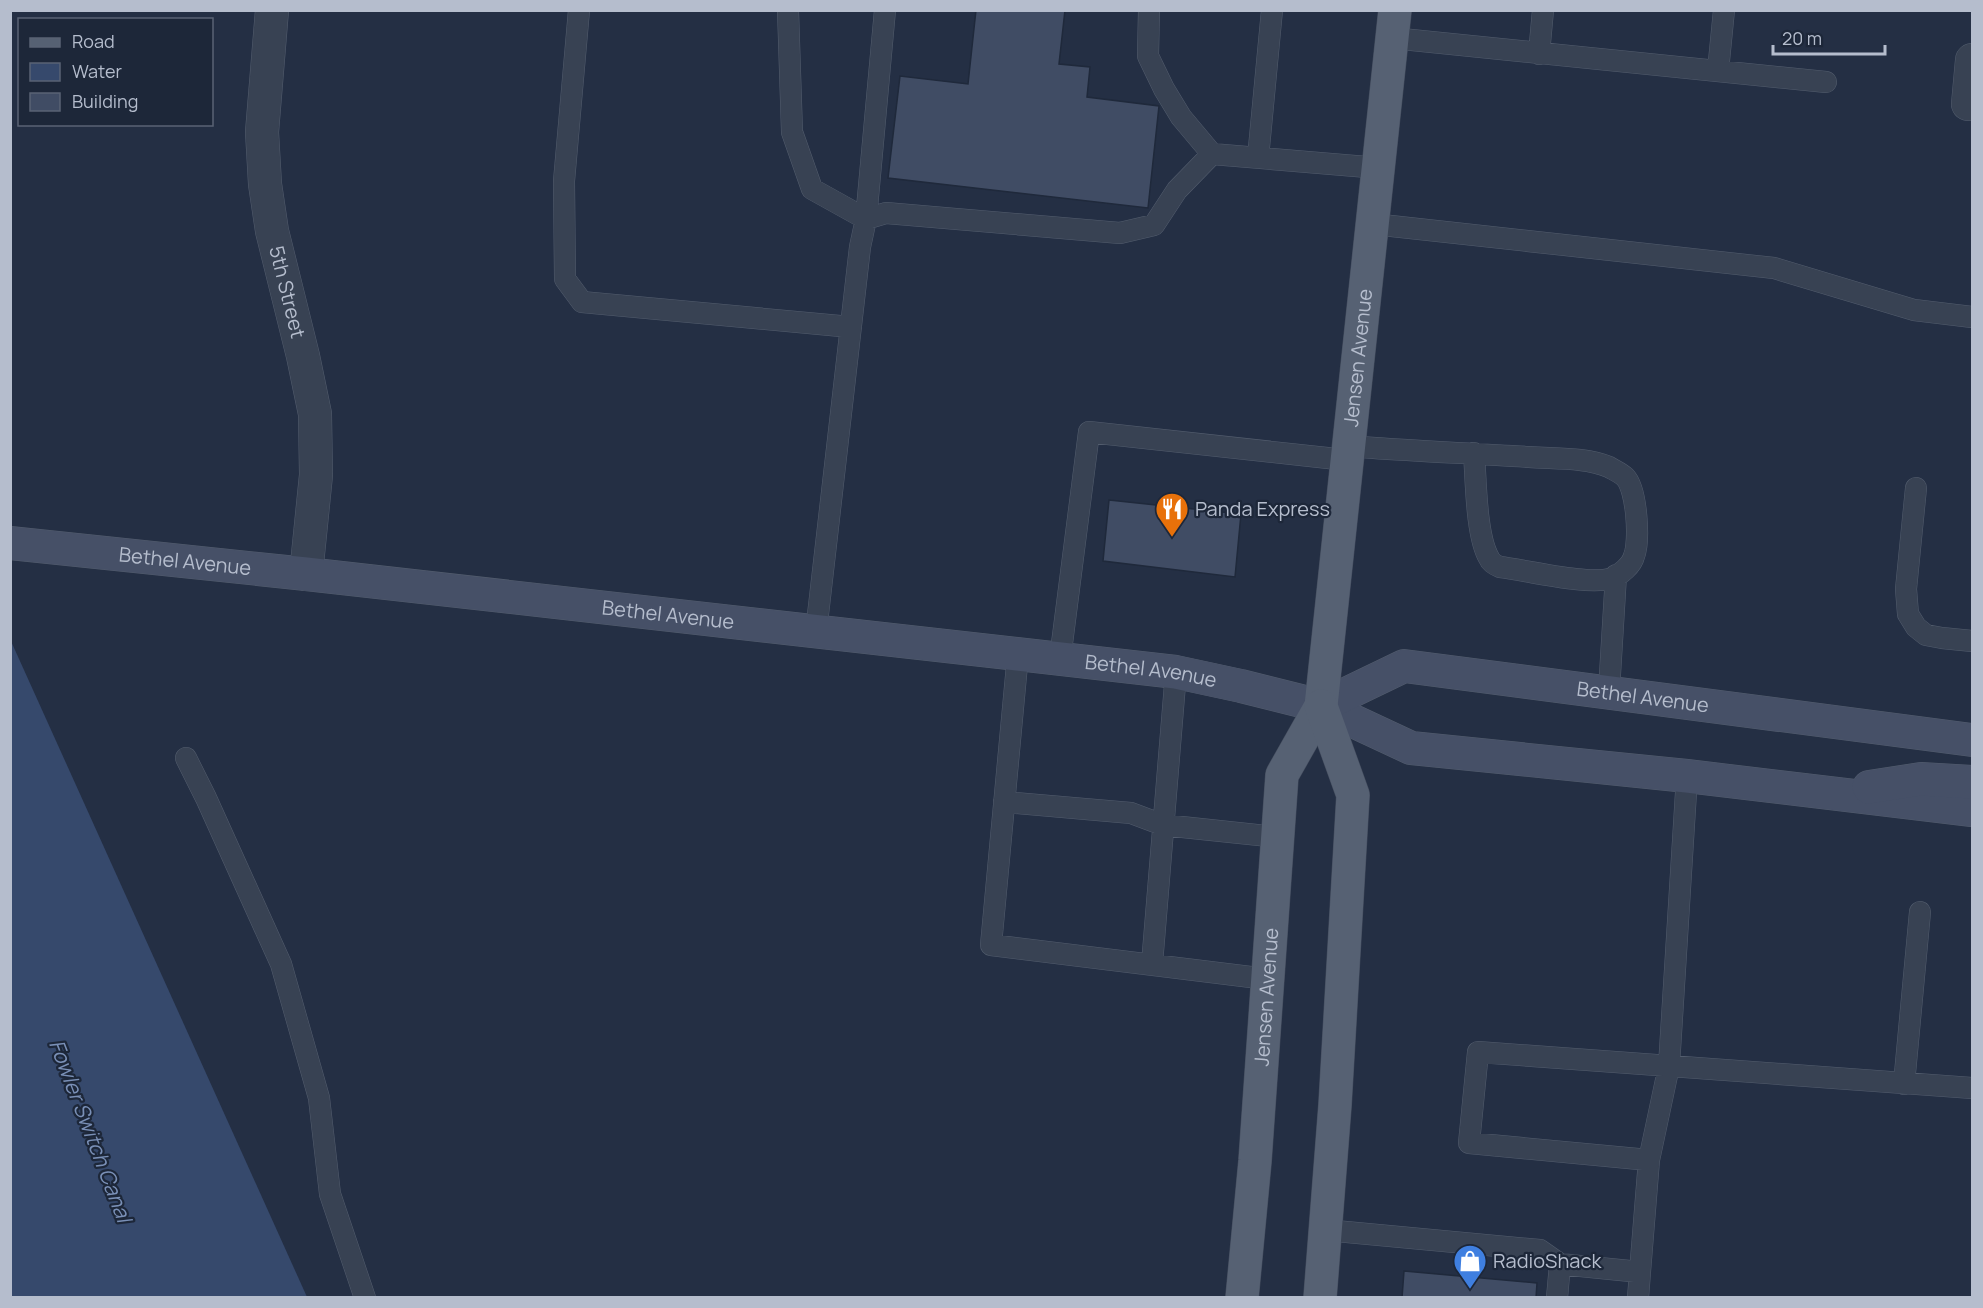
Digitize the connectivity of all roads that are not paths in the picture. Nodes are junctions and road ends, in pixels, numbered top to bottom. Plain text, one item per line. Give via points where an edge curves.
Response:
1 (272, 10) edge
2 (579, 10) edge
3 (788, 10) edge
4 (885, 10) edge
5 (1149, 10) edge
6 (1272, 10) edge
7 (1543, 10) edge
8 (1724, 10) edge
9 (1394, 24) edge
10 (1539, 54) junction
11 (1972, 60) edge
12 (1718, 71) junction
13 (1826, 82) dead end
14 (1968, 104) dead end
15 (1212, 154) junction
16 (1258, 158) junction
17 (1379, 168) junction
18 (866, 219) junction
19 (1372, 224) junction
20 (1972, 317) edge
21 (851, 327) junction
22 (1347, 453) junction
23 (1474, 453) junction
24 (1916, 488) dead end
25 (10, 543) edge
26 (306, 574) junction
27 (1616, 575) junction
28 (816, 632) junction
29 (1972, 641) edge
30 (1018, 654) junction
31 (1060, 659) junction
32 (1176, 672) junction
33 (1609, 691) junction
34 (1321, 706) junction
35 (1972, 740) edge
36 (186, 758) dead end
37 (1687, 776) junction
38 (1972, 782) edge
39 (1826, 793) junction
40 (1004, 802) junction
41 (1972, 810) edge
42 (1163, 825) junction
43 (1277, 837) junction
44 (1920, 912) dead end
45 (1152, 964) junction
46 (1267, 979) junction
47 (1669, 1066) junction
48 (1904, 1084) junction
49 (1972, 1088) edge
50 (1648, 1160) junction
51 (1325, 1230) junction
52 (1560, 1264) junction
53 (1640, 1272) junction
54 (365, 1298) edge
55 (1242, 1298) edge
56 (1320, 1298) edge
57 (1557, 1298) edge
58 (1638, 1298) edge

1 - 26 street, 5th Street via 262,132 265,184 272,231 315,414 316,475
2 - 21 lane via 564,181 564,268 565,279 582,302
3 - 18 lane via 792,132 812,189
4 - 18 lane
5 - 15 lane via 1148,56 1181,117
6 - 16 lane
7 - 10 lane
8 - 12 lane
9 - 10 lane
9 - 17 main road, Jensen Avenue
10 - 12 lane
11 - 14 street
12 - 13 lane
15 - 16 lane
15 - 18 lane via 1177,190 1154,225 1120,233 886,213
16 - 17 lane
17 - 19 main road, Jensen Avenue
18 - 21 lane
19 - 20 lane via 1774,268 1914,310
19 - 22 main road, Jensen Avenue
21 - 28 lane
22 - 23 lane
22 - 31 lane via 1089,432
22 - 34 main road, Jensen Avenue
23 - 27 lane via 1481,533 1492,563 1581,580
23 - 27 lane via 1595,462 1625,477 1637,516 1634,556 1627,568
24 - 29 lane via 1906,590 1908,614 1926,635
25 - 26 main road, Bethel Avenue
26 - 28 main road, Bethel Avenue
27 - 33 lane
28 - 30 main road, Bethel Avenue
30 - 31 main road, Bethel Avenue
30 - 40 lane
31 - 32 main road, Bethel Avenue
32 - 34 main road, Bethel Avenue
32 - 42 lane
33 - 34 main road, Bethel Avenue via 1404,666
33 - 35 main road, Bethel Avenue
34 - 37 main road, Bethel Avenue via 1411,748
34 - 43 main road, Jensen Avenue via 1282,775
34 - 51 main road, Jensen Avenue via 1353,795
36 - 54 lane via 281,964 319,1098 330,1194
37 - 39 main road, Bethel Avenue
37 - 47 lane
38 - 39 main road via 1921,779
39 - 41 main road, Bethel Avenue
40 - 42 lane via 1131,813
40 - 45 lane via 991,945
42 - 43 lane
42 - 45 lane
43 - 46 main road, Jensen Avenue
44 - 48 lane
45 - 46 lane
46 - 55 main road, Jensen Avenue
47 - 48 lane
47 - 50 lane
47 - 50 lane via 1478,1052 1469,1143
48 - 49 lane
50 - 53 lane
51 - 52 lane via 1540,1250
51 - 56 main road, Jensen Avenue
52 - 53 lane
52 - 57 lane
53 - 58 lane

